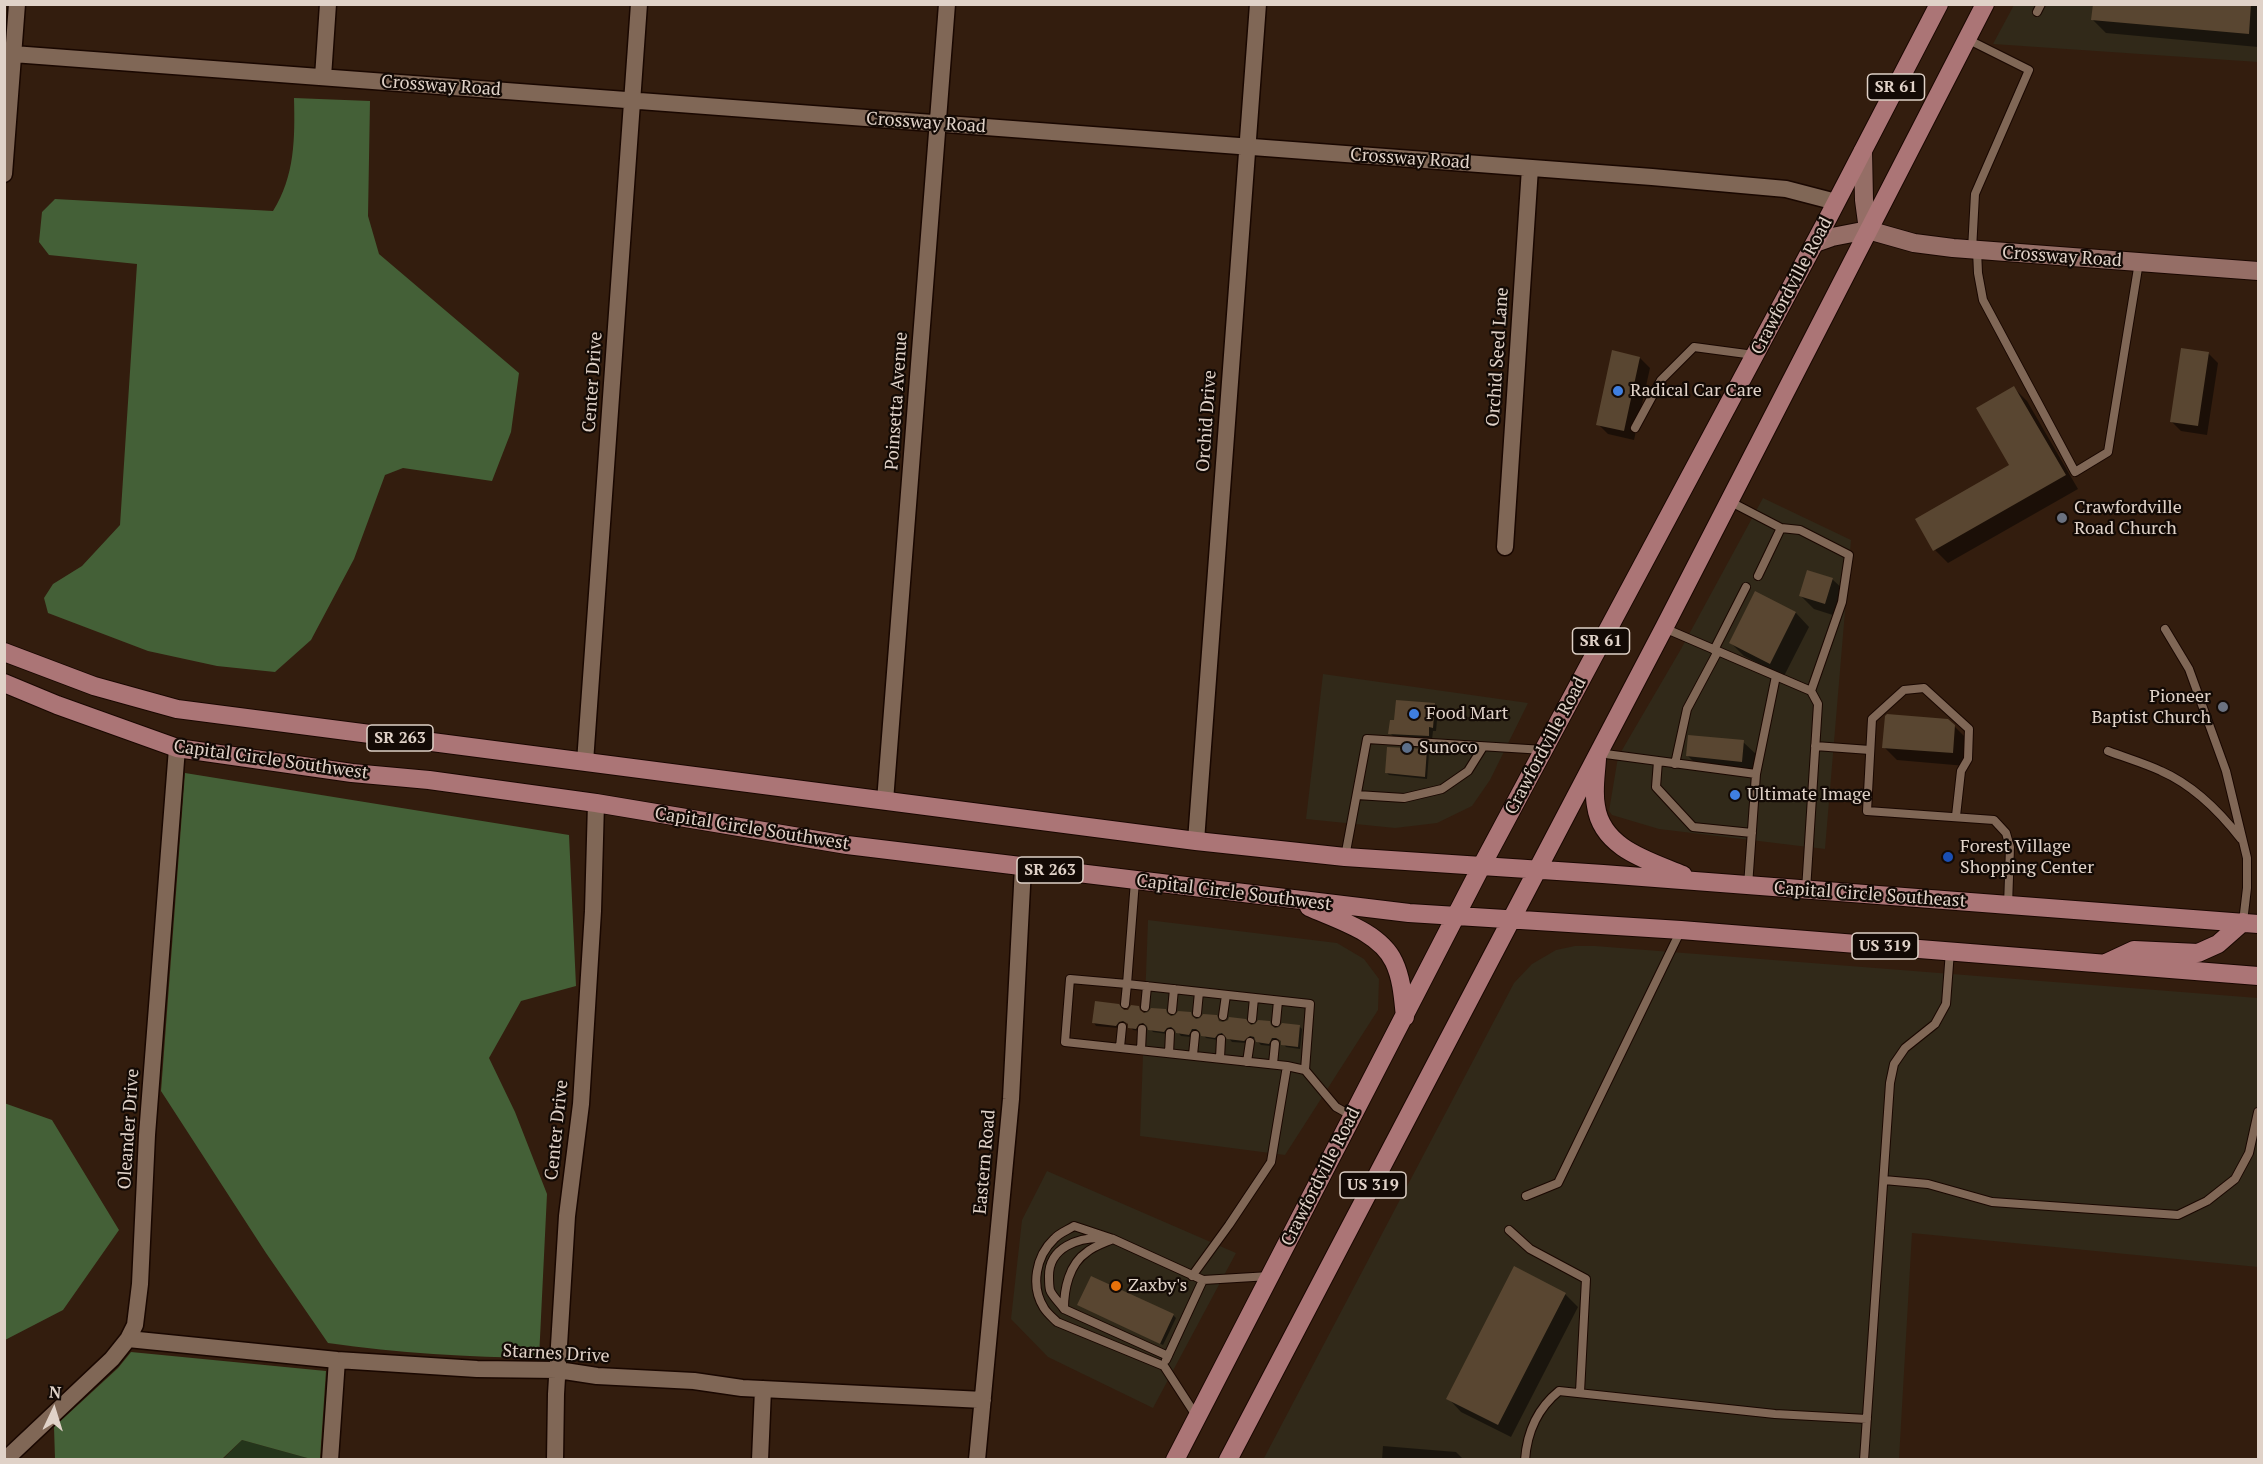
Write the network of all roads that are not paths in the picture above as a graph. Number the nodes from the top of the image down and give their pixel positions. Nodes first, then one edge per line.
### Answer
1 (17, 4) edge
2 (328, 4) edge
3 (639, 4) edge
4 (947, 4) edge
5 (1258, 4) edge
6 (1939, 4) edge
7 (1985, 4) edge
8 (1967, 39) junction
9 (13, 54) junction
10 (323, 77) junction
11 (632, 101) junction
12 (938, 124) junction
13 (1247, 147) junction
14 (1863, 151) junction
15 (1530, 168) junction
16 (4, 174) edge
17 (1836, 202) junction
18 (1868, 230) junction
19 (1815, 243) junction
20 (1975, 250) junction
21 (2139, 262) junction
22 (2259, 271) edge
23 (1755, 355) junction
24 (1635, 428) dead end
25 (1729, 501) junction
26 (1781, 528) junction
27 (1505, 547) dead end
28 (1758, 576) dead end
29 (1746, 587) dead end
30 (1664, 628) junction
31 (2165, 629) dead end
32 (1716, 650) junction
33 (4, 652) edge
34 (1776, 676) junction
35 (4, 684) edge
36 (1811, 691) junction
37 (1815, 746) junction
38 (1483, 747) junction
39 (177, 748) junction
40 (1544, 750) junction
41 (1870, 750) junction
42 (2109, 752) dead end
43 (1598, 753) junction
44 (585, 762) junction
45 (1658, 762) junction
46 (1675, 764) junction
47 (1756, 774) junction
48 (1357, 795) junction
49 (885, 801) junction
50 (596, 803) junction
51 (1956, 816) junction
52 (1752, 833) junction
53 (1196, 841) junction
54 (2243, 842) junction
55 (1345, 857) junction
56 (1023, 867) junction
57 (1481, 867) junction
58 (1536, 870) junction
59 (1135, 881) junction
60 (1699, 882) junction
61 (1748, 886) junction
62 (1806, 890) junction
63 (1294, 900) junction
64 (2008, 906) junction
65 (1456, 916) junction
66 (1512, 919) junction
67 (2251, 923) edge
68 (1682, 930) junction
69 (1950, 951) junction
70 (2104, 963) junction
71 (2259, 976) edge
72 (1127, 984) junction
73 (1147, 986) junction
74 (1174, 989) junction
75 (1199, 992) junction
76 (1226, 995) junction
77 (1254, 998) junction
78 (1278, 1001) junction
79 (1125, 1004) dead end
80 (1145, 1007) dead end
81 (1172, 1010) dead end
82 (1197, 1013) dead end
83 (1223, 1016) dead end
84 (1405, 1017) junction
85 (1252, 1019) dead end
86 (1276, 1022) dead end
87 (1122, 1027) dead end
88 (1142, 1029) dead end
89 (1170, 1033) dead end
90 (1195, 1035) dead end
91 (1221, 1039) dead end
92 (1250, 1042) dead end
93 (1275, 1044) dead end
94 (1120, 1047) junction
95 (1141, 1050) junction
96 (1169, 1053) junction
97 (1193, 1055) junction
98 (1220, 1058) junction
99 (1247, 1062) junction
100 (1273, 1064) junction
101 (1287, 1066) junction
102 (1305, 1070) junction
103 (2259, 1112) edge
104 (1352, 1116) junction
105 (1884, 1180) junction
106 (1526, 1196) dead end
107 (1509, 1230) dead end
108 (1113, 1239) junction
109 (1192, 1276) junction
110 (1270, 1276) junction
111 (1203, 1280) junction
112 (1064, 1309) junction
113 (128, 1339) junction
114 (1168, 1356) junction
115 (337, 1360) junction
116 (1164, 1366) junction
117 (558, 1371) junction
118 (763, 1389) junction
119 (1580, 1392) junction
120 (983, 1400) junction
121 (1197, 1417) junction
122 (1866, 1419) junction
123 (4, 1460) edge
124 (330, 1460) edge
125 (555, 1460) edge
126 (760, 1460) edge
127 (977, 1460) edge
128 (1175, 1460) edge
129 (1228, 1460) edge
130 (1525, 1460) edge
131 (1864, 1460) edge

1 - 9 street
2 - 10 street
3 - 11 street, Center Drive
4 - 12 street, Poinsetta Avenue
5 - 13 street, Orchid Drive
6 - 14 main road, Crawfordville Road / SR 61
7 - 8 main road, SR 61
8 - 18 main road, SR 61
8 - 20 lane
9 - 10 street, Crossway Road
9 - 16 street
10 - 11 street, Crossway Road
11 - 12 street, Crossway Road
11 - 44 street, Center Drive
12 - 13 street, Crossway Road
12 - 49 street, Poinsetta Avenue
13 - 15 street, Crossway Road
13 - 53 street, Orchid Drive
14 - 17 main road, Crawfordville Road / SR 61
14 - 18 street
15 - 17 street, Crossway Road
15 - 27 street, Orchid Seed Lane
17 - 19 main road, Crawfordville Road / SR 61
18 - 19 street
18 - 20 street, Crossway Road
18 - 25 main road, SR 61
19 - 23 main road, Crawfordville Road / SR 61
20 - 21 street, Crossway Road
20 - 21 lane
21 - 22 street, Crossway Road
23 - 24 lane
23 - 40 main road, Crawfordville Road / SR 61
25 - 26 lane
25 - 30 main road, SR 61
26 - 28 lane
26 - 36 lane
29 - 32 lane
30 - 32 lane
30 - 43 main road, SR 61
31 - 54 lane
32 - 34 lane
32 - 46 lane
33 - 44 main road, Capital Circle Southwest / SR 263
34 - 36 lane
34 - 47 lane
35 - 39 main road, Capital Circle Southwest / SR 263
36 - 37 lane
37 - 41 lane
37 - 62 lane
38 - 40 lane
38 - 48 lane
38 - 48 lane
39 - 50 main road, Capital Circle Southwest / SR 263
39 - 113 street, Oleander Drive
40 - 57 main road, Crawfordville Road / SR 61
41 - 51 lane
41 - 51 lane
42 - 54 lane
43 - 45 lane
43 - 58 main road, SR 61
43 - 60 main road
44 - 49 main road, Capital Circle Southwest / SR 263
45 - 46 lane
45 - 52 lane
46 - 47 lane
47 - 52 lane
48 - 55 lane
49 - 53 main road, Capital Circle Southwest / SR 263
50 - 56 main road, Capital Circle Southwest / SR 263
50 - 117 street, Center Drive
51 - 64 lane
52 - 61 lane
53 - 55 main road, Capital Circle Southwest / SR 263
54 - 67 lane
55 - 57 main road, Capital Circle Southwest / SR 263
56 - 59 main road, Capital Circle Southwest / SR 263
56 - 120 street, Eastern Road
57 - 58 main road, Capital Circle Southeast
57 - 65 main road, Crawfordville Road / US 319
58 - 60 main road, Capital Circle Southeast
58 - 66 main road, SR 61
59 - 63 main road, Capital Circle Southwest / SR 263
59 - 72 lane
60 - 61 main road, Capital Circle Southeast
61 - 62 main road, Capital Circle Southeast
62 - 64 main road, Capital Circle Southeast
63 - 65 main road, Capital Circle Southwest / SR 263
63 - 84 main road
64 - 67 main road, Capital Circle Southeast
65 - 66 main road, Capital Circle Southwest / SR 263
65 - 84 main road, Crawfordville Road / US 319
66 - 68 main road, US 319
66 - 129 main road, US 319
67 - 70 main road
68 - 69 main road, US 319
68 - 106 lane
69 - 70 main road, US 319
69 - 105 lane
70 - 71 main road, US 319
72 - 73 lane
72 - 79 lane
72 - 94 lane
73 - 74 lane
73 - 80 lane
74 - 75 lane
74 - 81 lane
75 - 76 lane
75 - 82 lane
76 - 77 lane
76 - 83 lane
77 - 78 lane
77 - 85 lane
78 - 86 lane
78 - 102 lane
84 - 104 main road, Crawfordville Road / US 319
87 - 94 lane
88 - 95 lane
89 - 96 lane
90 - 97 lane
91 - 98 lane
92 - 99 lane
93 - 100 lane
94 - 95 lane
95 - 96 lane
96 - 97 lane
97 - 98 lane
98 - 99 lane
99 - 100 lane
100 - 101 lane
101 - 102 lane
101 - 109 lane
102 - 104 lane
103 - 105 lane
104 - 110 main road, Crawfordville Road / US 319
105 - 122 lane
107 - 119 lane
108 - 109 lane
108 - 112 lane
108 - 112 lane
108 - 116 lane
109 - 111 lane
110 - 111 lane
110 - 121 main road, Crawfordville Road / US 319
111 - 114 lane
112 - 114 lane
113 - 115 street, Starnes Drive
113 - 123 street, Oleander Drive
114 - 116 lane
115 - 117 street, Starnes Drive
115 - 124 street
116 - 121 lane
117 - 118 street, Starnes Drive
117 - 125 street, Center Drive
118 - 120 street, Starnes Drive
118 - 126 street
119 - 122 lane
119 - 130 lane
120 - 127 street, Eastern Road
121 - 128 main road, Crawfordville Road / US 319
122 - 131 lane

